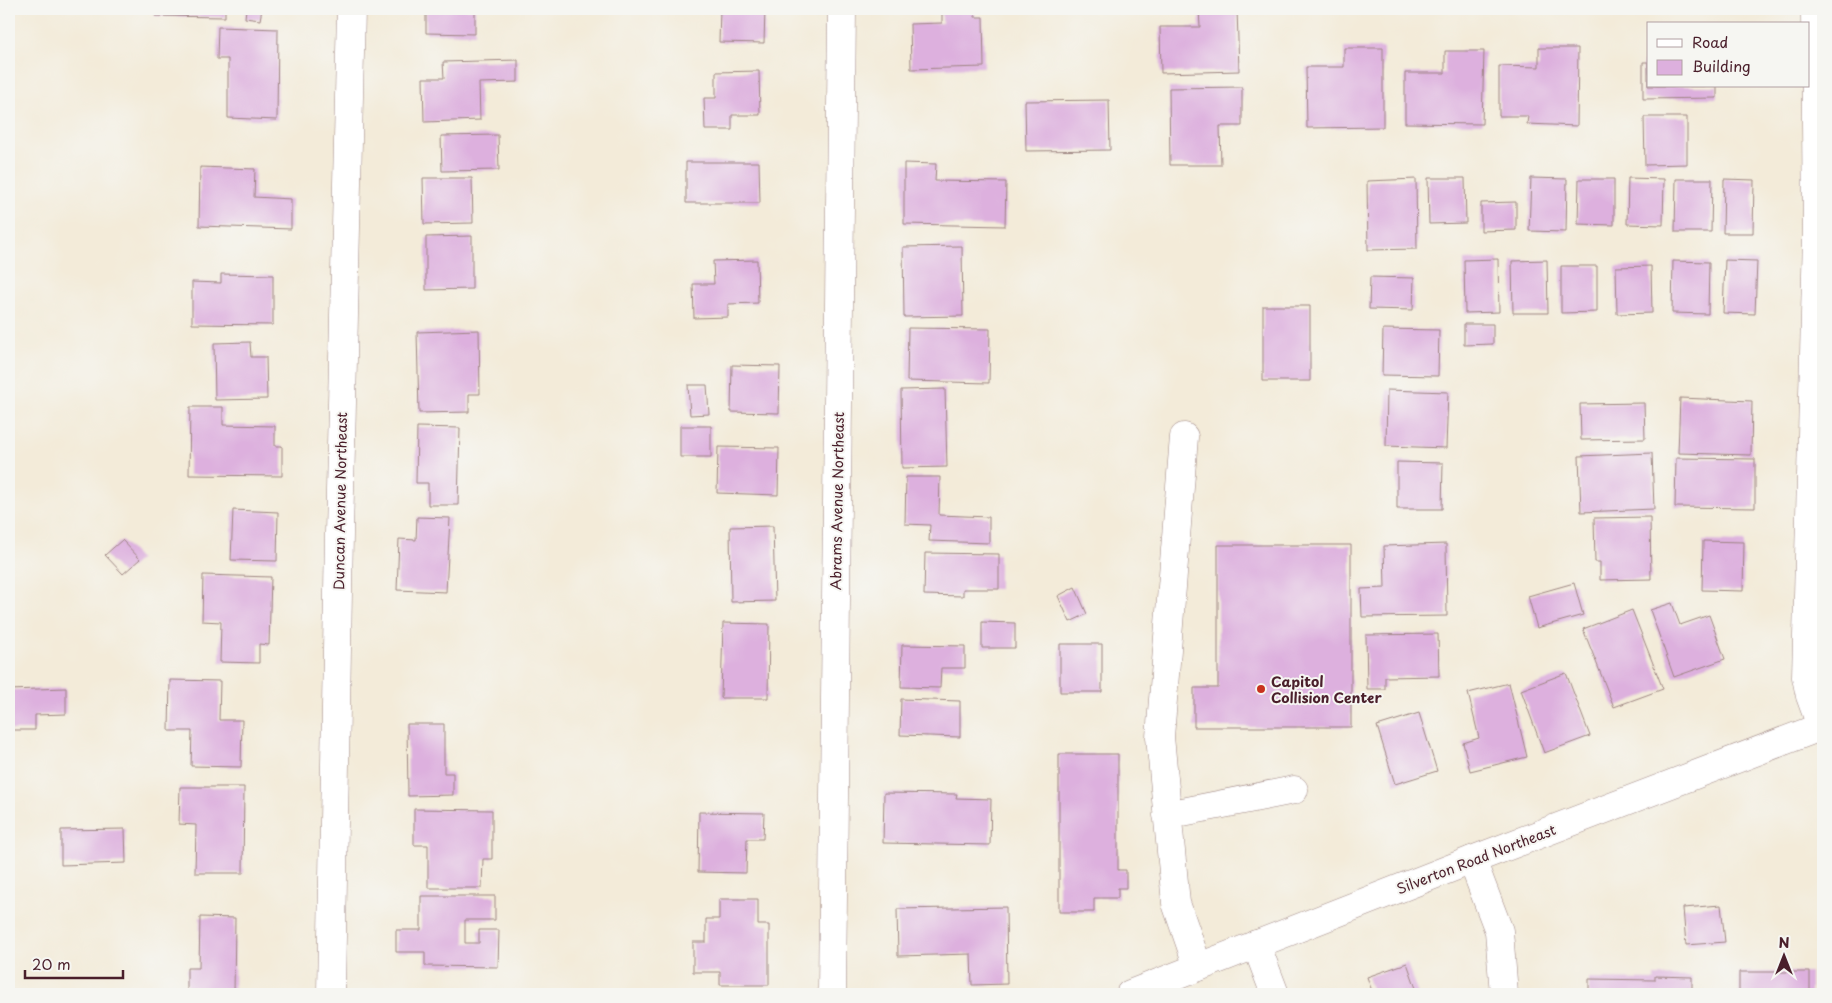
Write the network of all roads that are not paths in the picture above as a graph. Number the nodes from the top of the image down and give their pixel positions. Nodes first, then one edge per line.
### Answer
1 (351, 9) edge
2 (842, 9) edge
3 (1815, 9) edge
4 (1184, 437) dead end
5 (1822, 726) edge
6 (1294, 790) dead end
7 (1167, 815) junction
8 (1472, 860) junction
9 (1256, 944) junction
10 (1198, 967) junction
11 (331, 994) edge
12 (832, 994) edge
13 (1130, 994) edge
14 (1275, 994) edge
15 (1504, 994) edge

1 - 11 street, Duncan Avenue Northeast
2 - 12 street, Abrams Avenue Northeast
3 - 5 street
4 - 7 street
5 - 8 street, Silverton Road Northeast
6 - 7 street
7 - 10 street
8 - 9 street, Silverton Road Northeast
8 - 15 street
9 - 10 street, Silverton Road Northeast
9 - 14 street
10 - 13 street, Silverton Road Northeast

